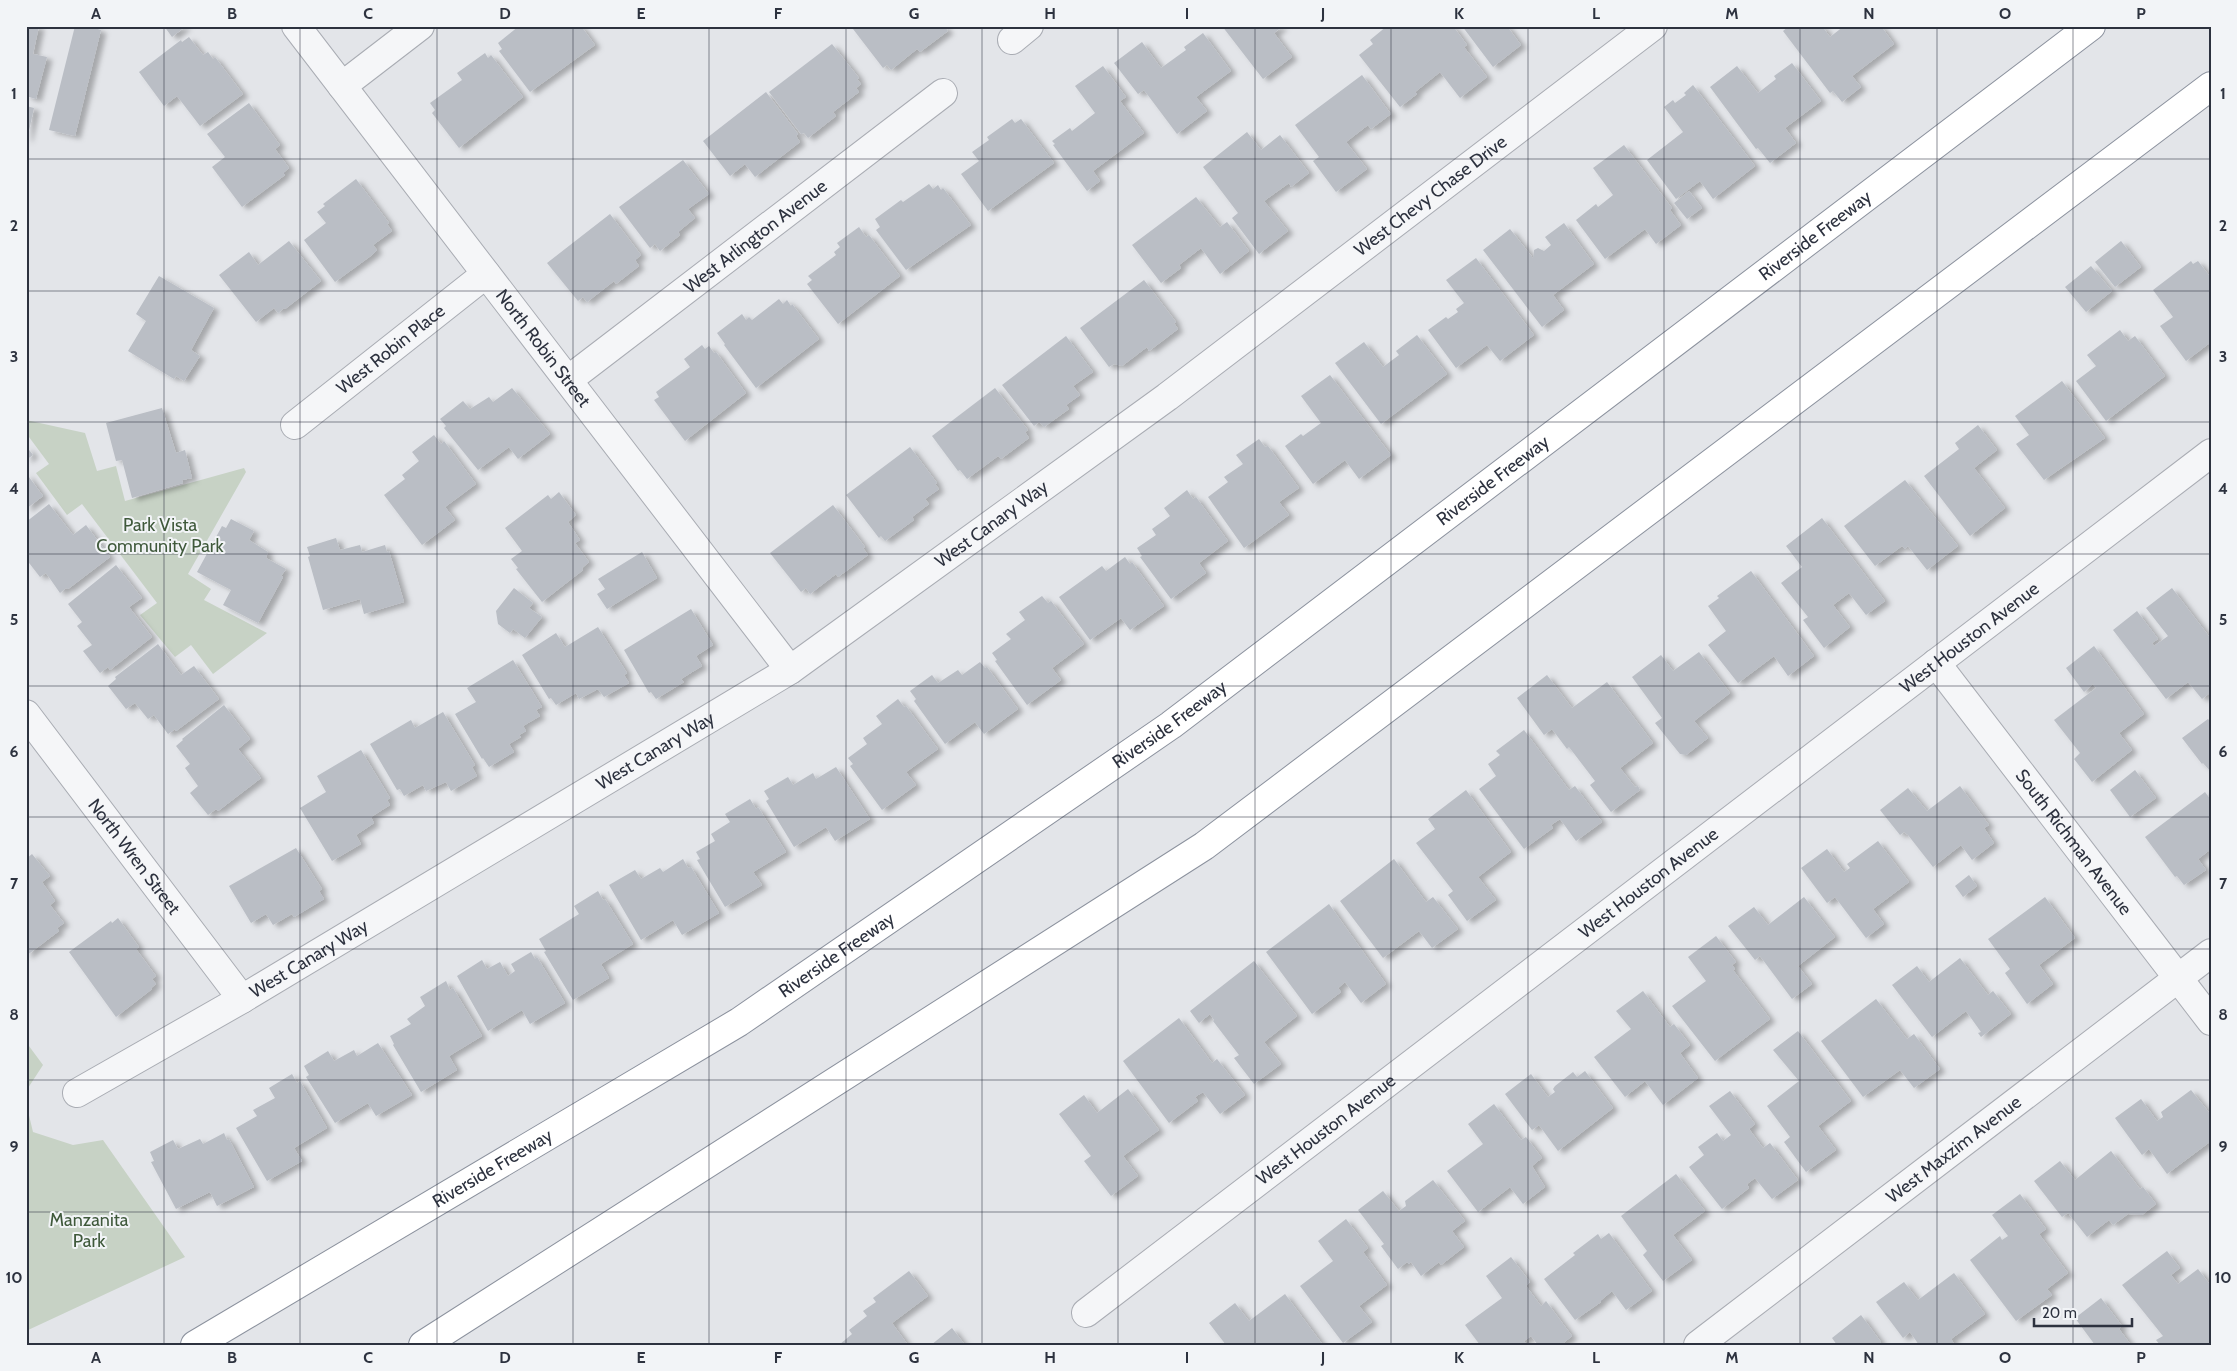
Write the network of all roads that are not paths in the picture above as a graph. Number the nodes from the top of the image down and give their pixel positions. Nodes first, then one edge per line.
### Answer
1 (296, 26) edge
2 (420, 26) edge
3 (2091, 26) edge
4 (1642, 29) edge
5 (342, 86) junction
6 (2211, 86) edge
7 (943, 93) dead end
8 (486, 274) junction
9 (1208, 366) joint
10 (568, 380) junction
11 (295, 424) dead end
12 (2211, 453) edge
13 (1936, 663) junction
14 (790, 670) junction
15 (26, 714) edge
16 (2211, 953) edge
17 (2178, 978) junction
18 (242, 998) junction
19 (2211, 1021) edge
20 (77, 1094) dead end
21 (1086, 1313) dead end
22 (195, 1345) edge
23 (423, 1345) edge
24 (1698, 1345) edge

1 - 5 street, North Robin Street
2 - 5 street
3 - 22 highway, Riverside Freeway
4 - 9 street, West Chevy Chase Drive
5 - 8 street, North Robin Street
6 - 23 highway
7 - 10 street, West Arlington Avenue
8 - 10 street, North Robin Street
8 - 11 street, West Robin Place
9 - 14 street, West Canary Way
10 - 14 street, North Robin Street
12 - 13 street, West Houston Avenue
13 - 17 street, South Richman Avenue
13 - 21 street, West Houston Avenue
14 - 18 street, West Canary Way
15 - 18 street, North Wren Street
16 - 17 street, West Maxzim Avenue
17 - 19 street, South Richman Avenue
17 - 24 street, West Maxzim Avenue
18 - 20 street, West Canary Way

